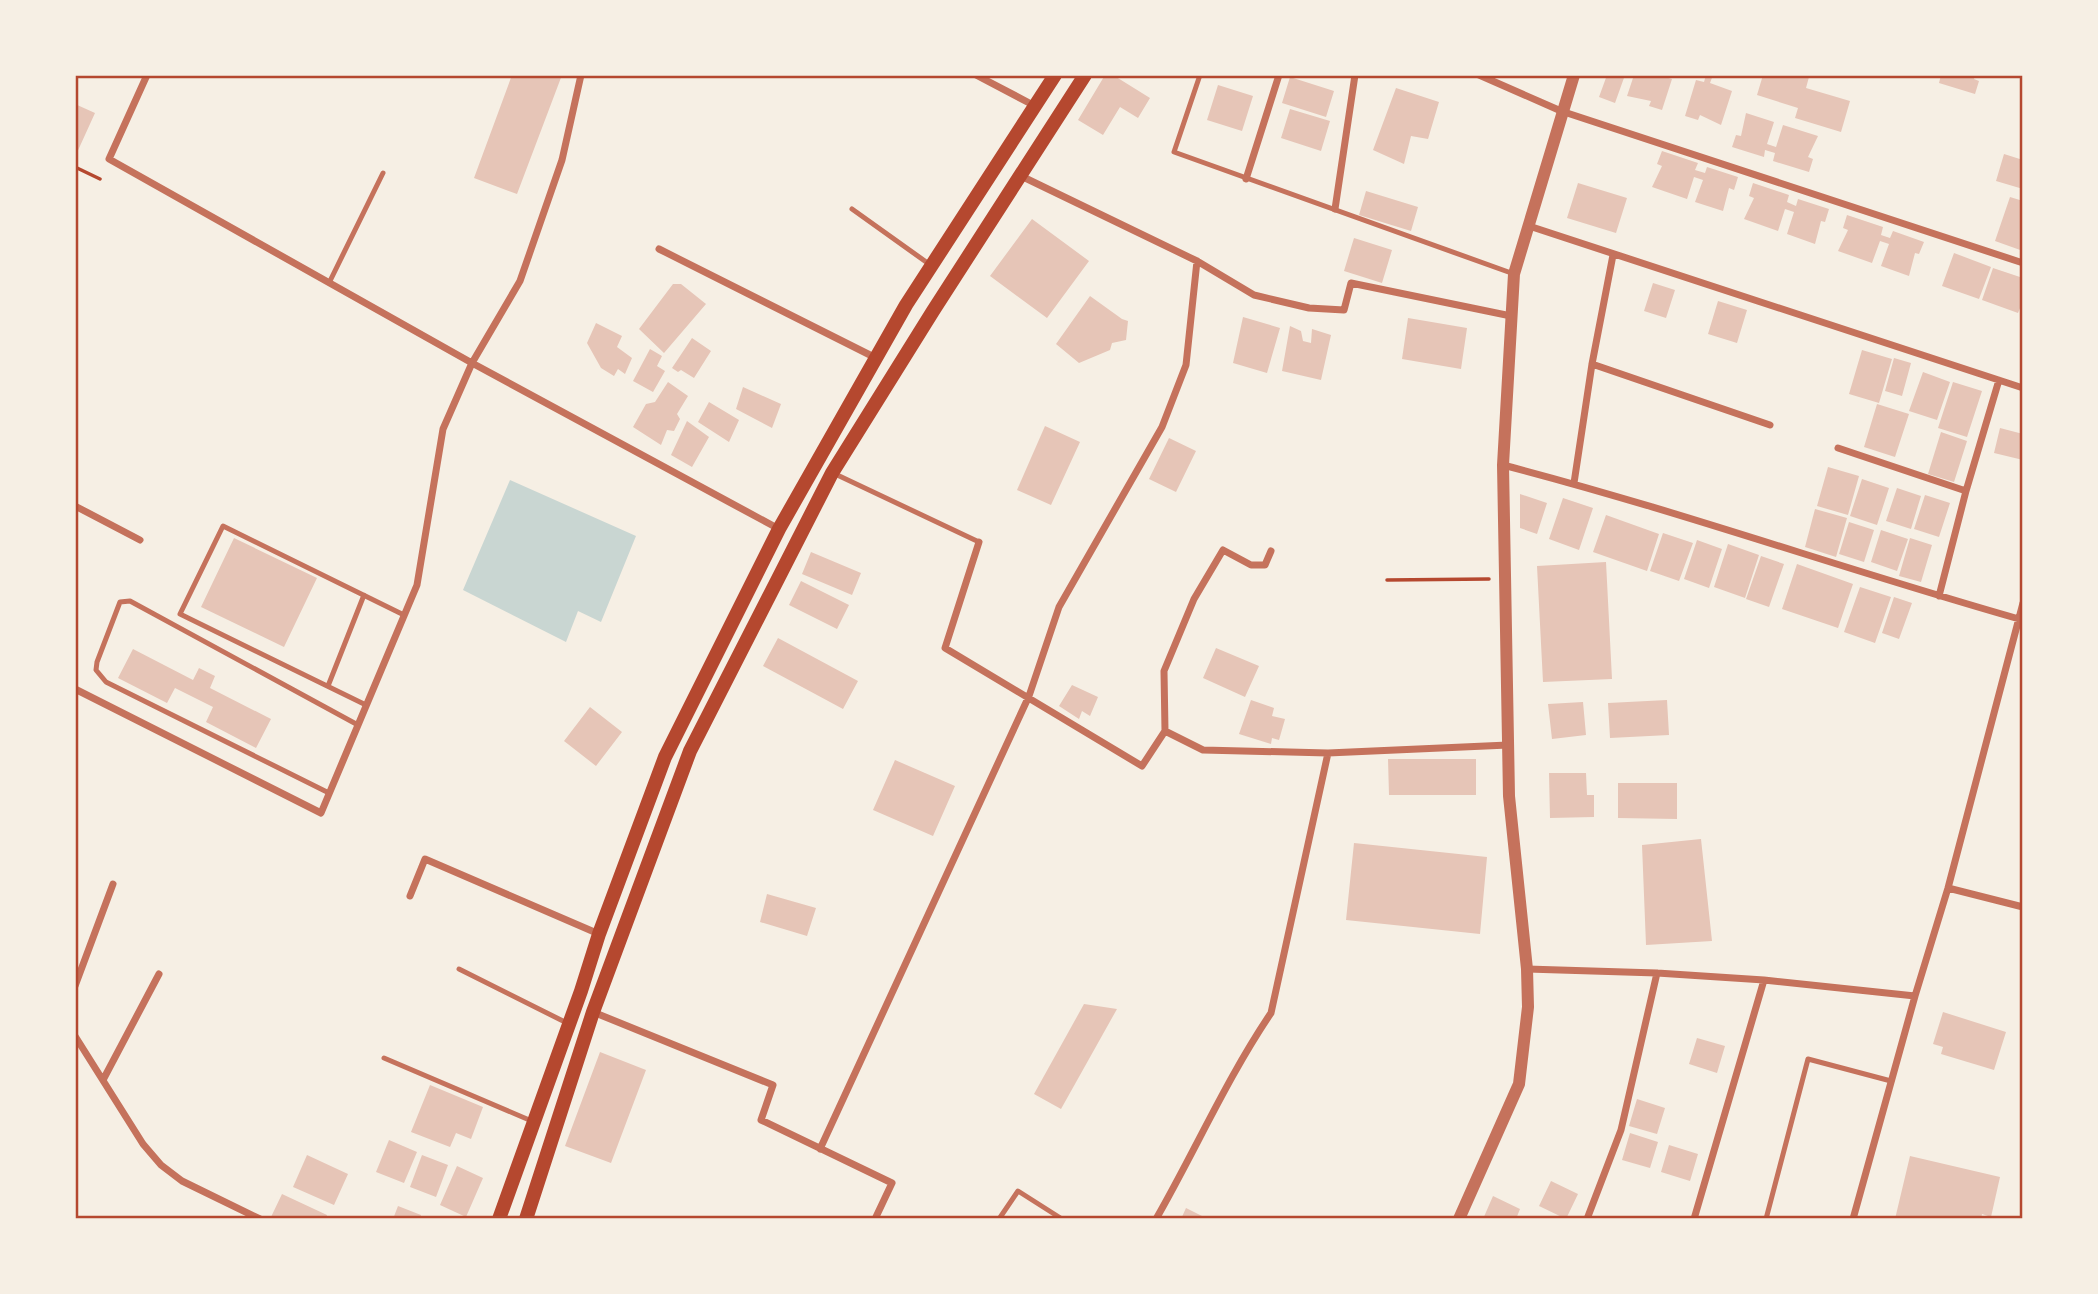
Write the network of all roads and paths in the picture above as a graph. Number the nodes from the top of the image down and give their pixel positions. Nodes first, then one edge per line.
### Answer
1 (147, 75) edge
2 (581, 75) edge
3 (976, 75) edge
4 (1055, 75) edge
5 (1085, 75) edge
6 (1200, 75) edge
7 (1279, 75) edge
8 (1355, 75) edge
9 (1479, 75) edge
10 (1574, 75) edge
11 (1035, 107) junction
12 (1561, 111) junction
13 (999, 162) junction
14 (75, 167) edge
15 (383, 173) dead end
16 (1020, 176) junction
17 (1246, 178) junction
18 (100, 179) dead end
19 (852, 209) dead end
20 (1335, 209) junction
21 (1529, 226) junction
22 (659, 248) dead end
23 (1613, 254) junction
24 (1197, 261) junction
25 (2023, 263) edge
26 (931, 266) junction
27 (1514, 274) junction
28 (330, 281) junction
29 (1511, 316) junction
30 (876, 358) junction
31 (472, 363) junction
32 (1592, 364) junction
33 (1999, 380) junction
34 (2023, 388) edge
35 (1770, 425) dead end
36 (1838, 448) dead end
37 (1503, 465) junction
38 (832, 472) junction
39 (1574, 483) junction
40 (1966, 491) junction
41 (75, 506) edge
42 (779, 528) junction
43 (140, 540) dead end
44 (979, 542) joint
45 (1271, 551) dead end
46 (1505, 579) junction
47 (1387, 580) dead end
48 (364, 595) junction
49 (1939, 596) junction
50 (2023, 603) edge
51 (404, 615) junction
52 (2020, 618) junction
53 (328, 686) junction
54 (75, 689) edge
55 (1029, 696) junction
56 (366, 705) junction
57 (358, 725) junction
58 (1165, 731) junction
59 (1509, 745) junction
60 (1328, 753) junction
61 (329, 793) junction
62 (650, 801) junction
63 (668, 809) junction
64 (113, 884) dead end
65 (1948, 888) junction
66 (410, 896) dead end
67 (2023, 907) edge
68 (599, 934) junction
69 (460, 969) dead end
70 (1527, 969) junction
71 (1657, 973) junction
72 (159, 974) dead end
73 (1764, 979) junction
74 (75, 986) edge
75 (1915, 996) junction
76 (593, 1012) junction
77 (569, 1024) junction
78 (75, 1036) edge
79 (383, 1058) dead end
80 (103, 1080) junction
81 (1891, 1081) junction
82 (534, 1122) junction
83 (820, 1149) junction
84 (260, 1219) edge
85 (499, 1219) edge
86 (526, 1219) edge
87 (875, 1219) edge
88 (999, 1219) edge
89 (1062, 1219) edge
90 (1156, 1219) edge
91 (1459, 1219) edge
92 (1587, 1219) edge
93 (1694, 1219) edge
94 (1766, 1219) edge
95 (1853, 1219) edge

1 - 28 street
2 - 31 street
3 - 11 street
4 - 11 main road
5 - 16 main road
6 - 17 lane
7 - 17 street
8 - 20 street
9 - 12 street
10 - 12 street
11 - 13 main road
12 - 21 street
12 - 25 street
13 - 16 main road
13 - 26 main road
14 - 18 path
15 - 28 lane
16 - 24 street
16 - 38 main road
17 - 20 lane
19 - 26 lane
20 - 27 lane
21 - 23 street
21 - 27 street
22 - 30 street
23 - 32 street
23 - 33 street
24 - 29 street
24 - 55 street
26 - 30 main road
27 - 29 street
28 - 31 street
29 - 37 street
30 - 42 main road
31 - 42 street
31 - 51 street
32 - 35 street
32 - 39 street
33 - 34 street
33 - 40 street
36 - 40 street
37 - 39 street
37 - 46 street
38 - 44 lane
38 - 63 main road
39 - 49 street
40 - 49 street
41 - 43 street
42 - 62 main road
44 - 55 street
45 - 58 street
46 - 47 path
46 - 59 street
48 - 51 lane
48 - 53 lane
48 - 53 lane
49 - 52 street
50 - 52 street
51 - 56 street
52 - 65 street
53 - 56 lane
54 - 61 street
55 - 58 street
55 - 83 street
56 - 57 street
57 - 61 street
57 - 61 lane
58 - 60 street
59 - 60 street
59 - 70 street
60 - 90 street
62 - 63 main road
62 - 68 main road
63 - 76 main road
64 - 74 street
65 - 67 street
65 - 75 street
66 - 68 street
68 - 77 main road
69 - 77 lane
70 - 71 street
70 - 91 street
71 - 73 street
71 - 92 street
72 - 80 street
73 - 75 street
73 - 93 street
75 - 81 street
76 - 83 street
76 - 86 main road
77 - 82 main road
78 - 80 street
79 - 82 lane
80 - 84 street
81 - 94 lane
81 - 95 street
82 - 85 main road
83 - 87 street
88 - 89 lane

